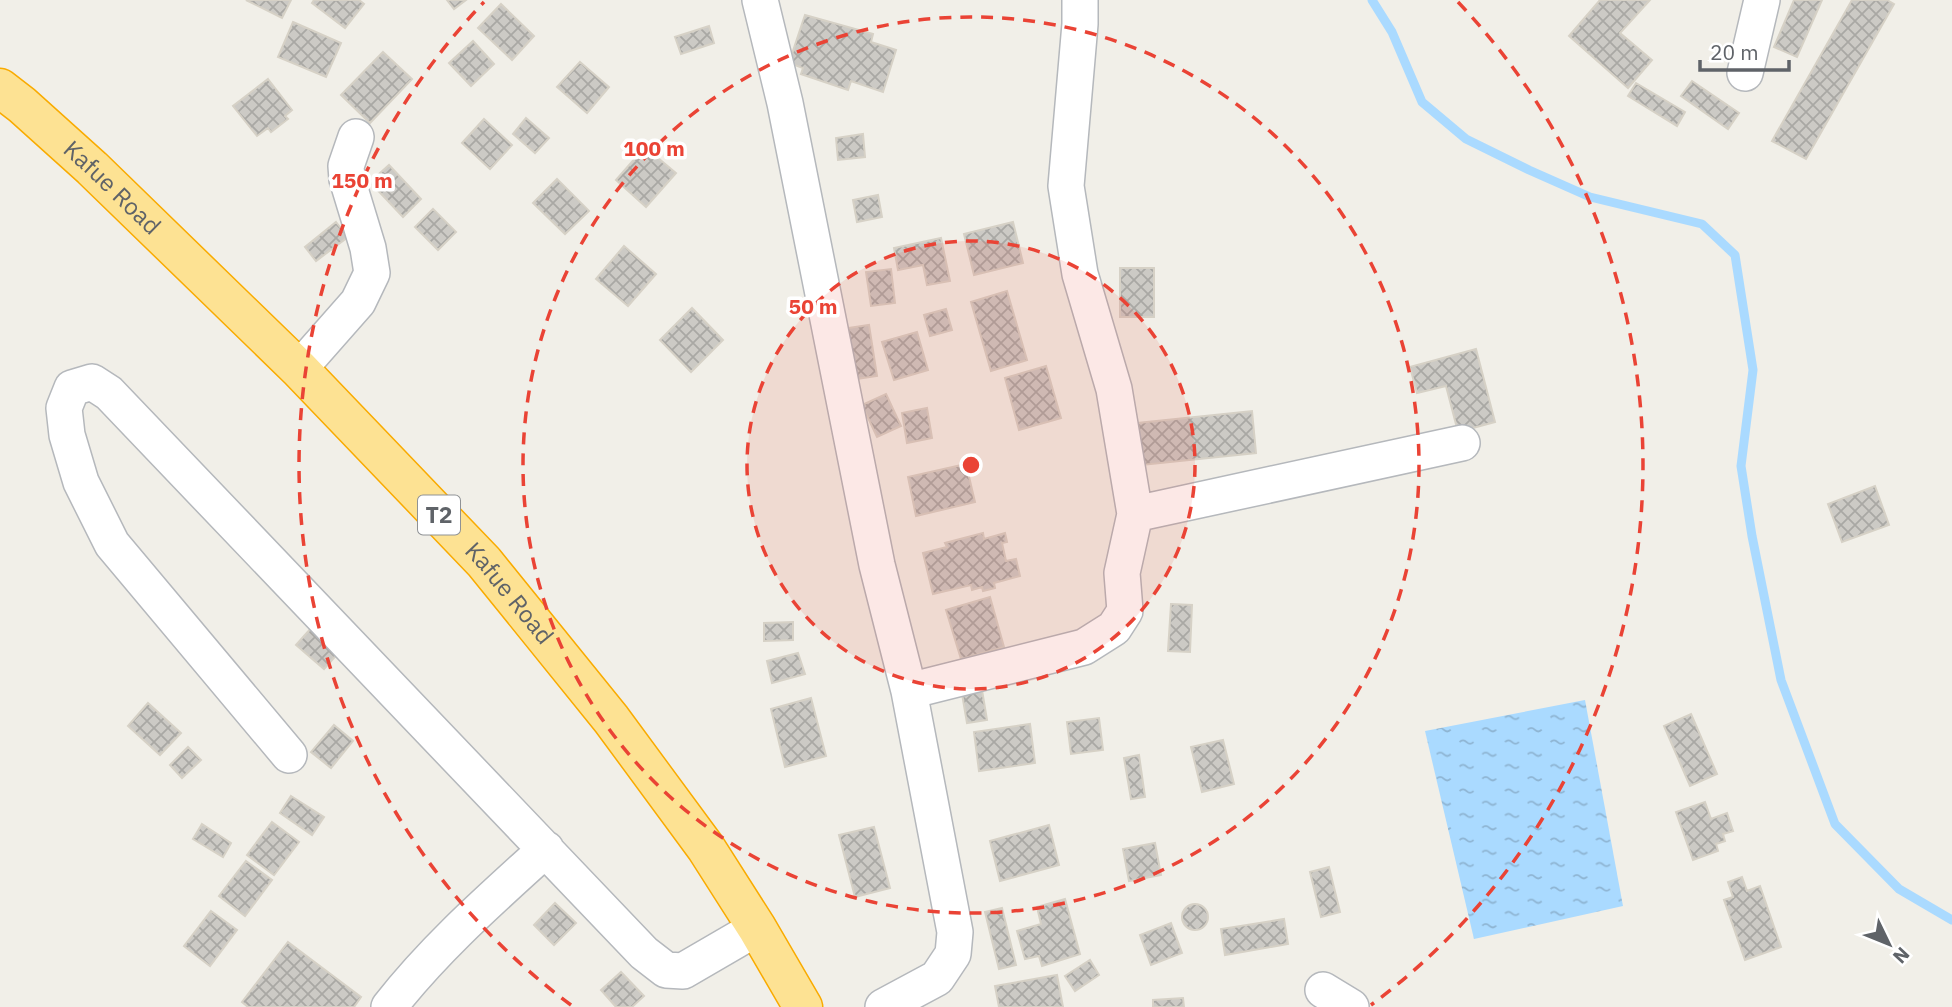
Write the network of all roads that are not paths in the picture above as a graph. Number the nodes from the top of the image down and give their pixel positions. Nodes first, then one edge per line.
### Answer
1 (760, 0) edge
2 (1080, 0) edge
3 (1762, 0) edge
4 (1745, 73) dead end
5 (0, 88) edge
6 (356, 137) dead end
7 (299, 369) junction
8 (1462, 443) dead end
9 (1135, 514) junction
10 (909, 691) junction
11 (289, 755) dead end
12 (546, 849) junction
13 (757, 928) junction
14 (929, 996) edge
15 (389, 1007) edge
16 (803, 1007) edge
17 (883, 1007) edge

1 - 10 street
2 - 9 street
3 - 4 street
5 - 7 highway, Kafue Road / T2
6 - 7 street
7 - 13 highway, Kafue Road / T2
8 - 9 street
9 - 10 street
10 - 14 street
11 - 12 street
12 - 13 street
12 - 15 street
13 - 16 highway, Kafue Road / T2
14 - 17 street

